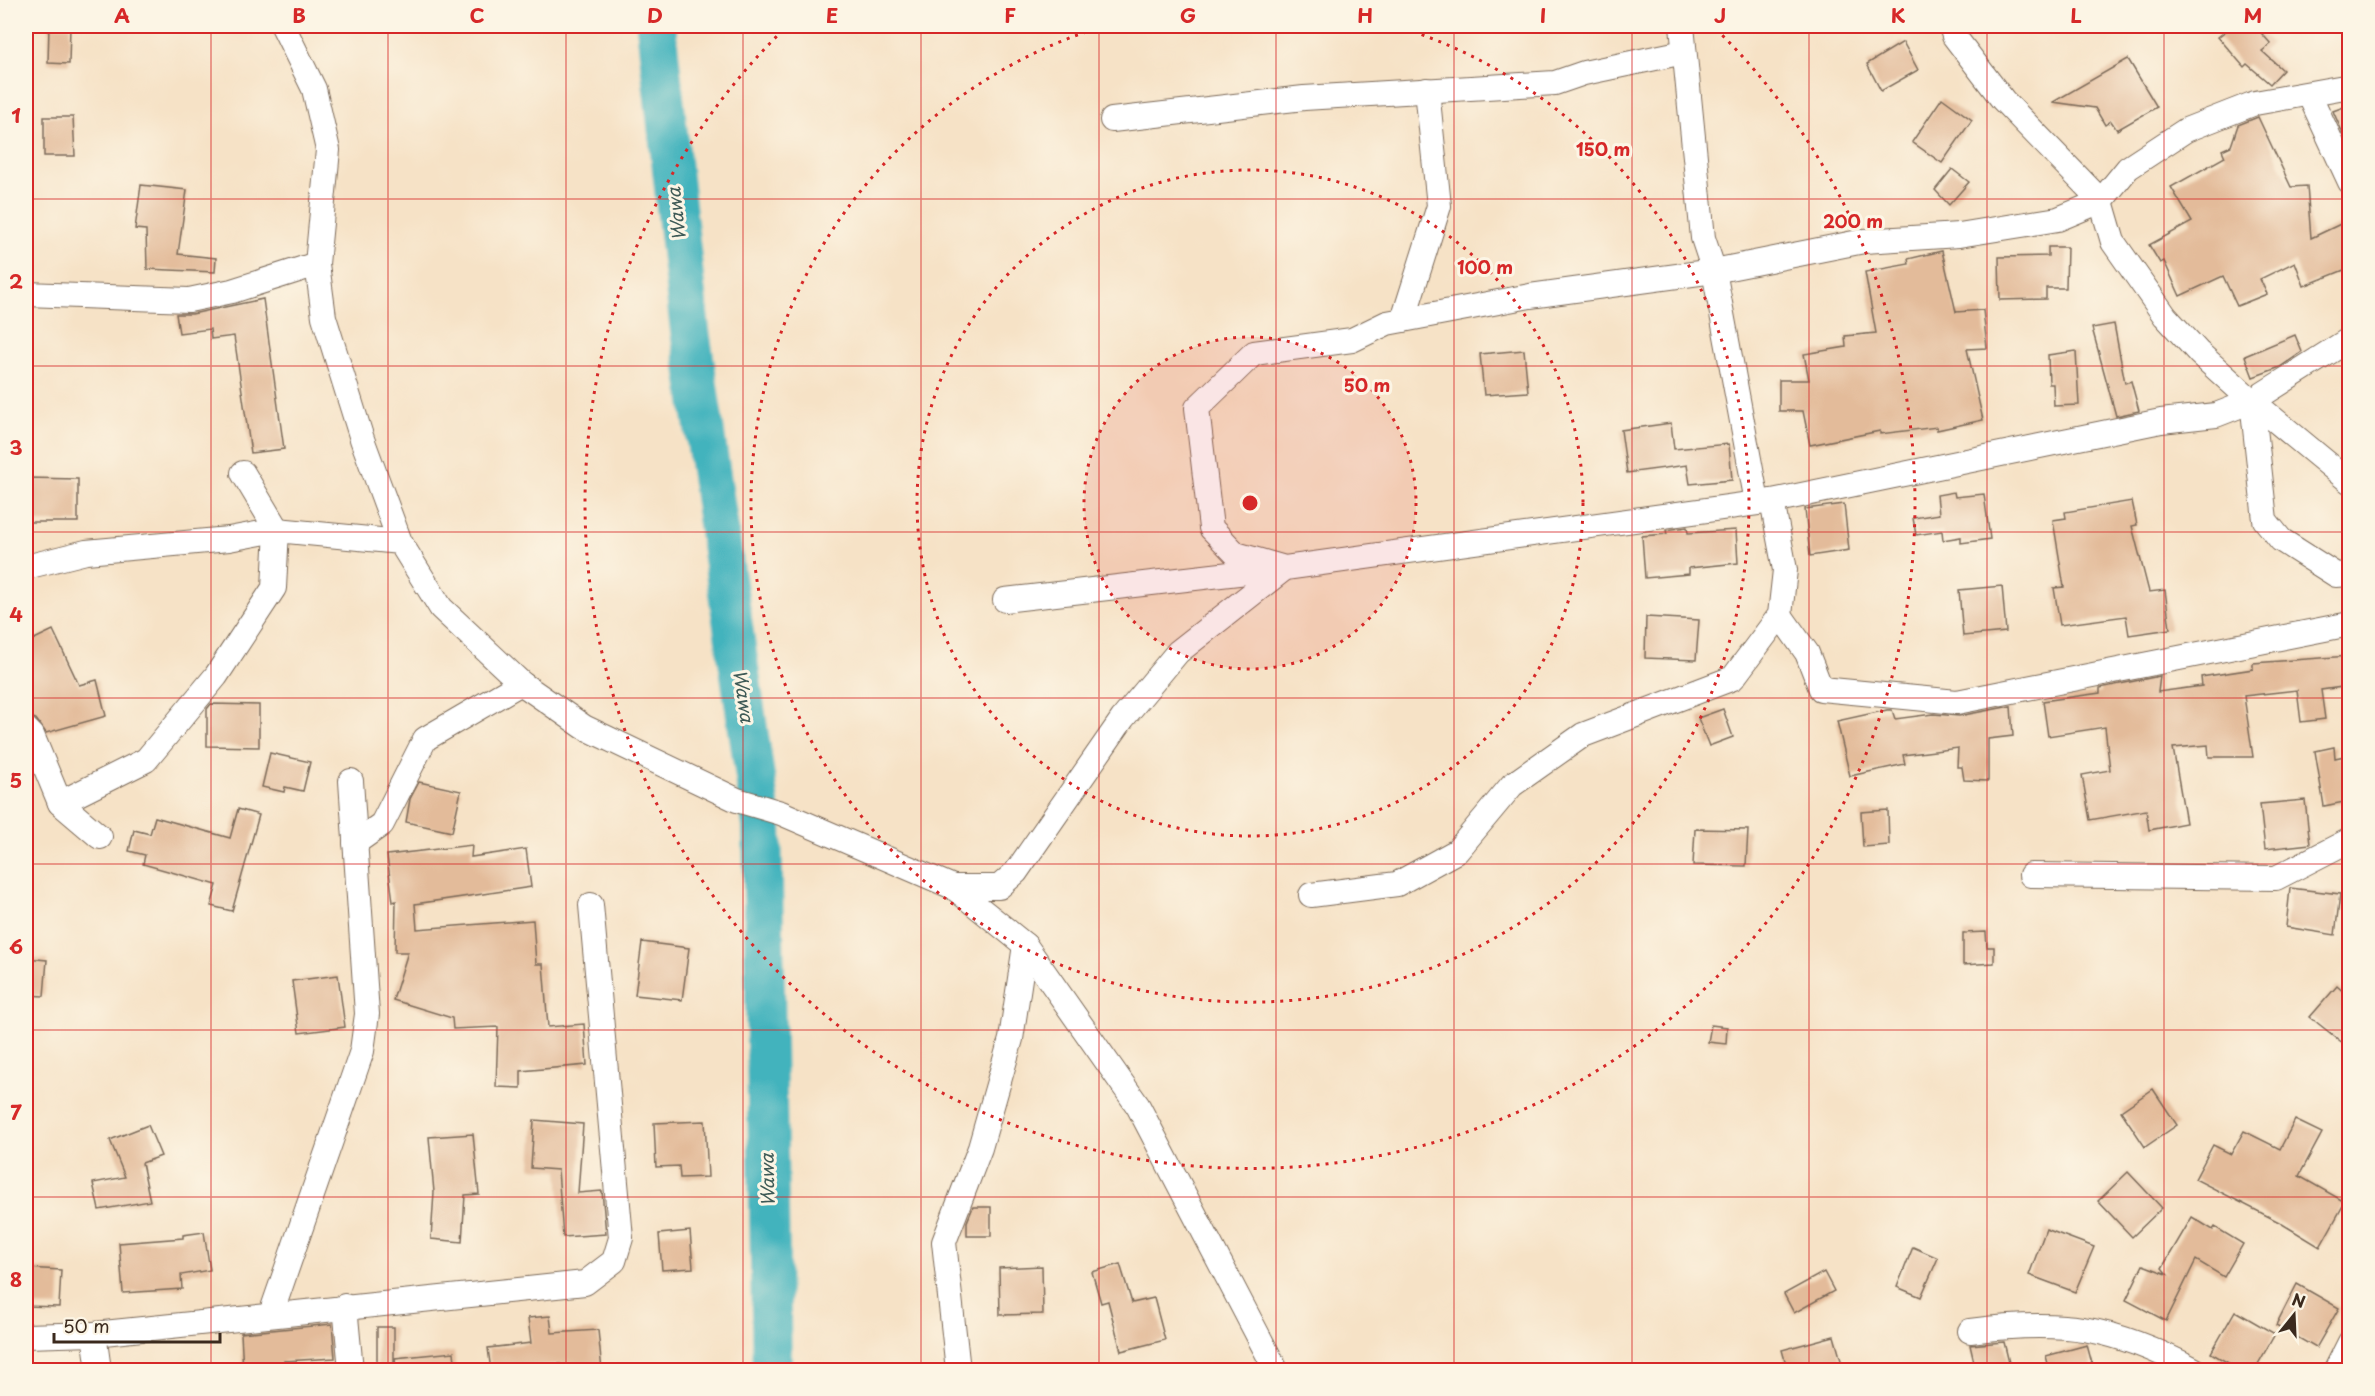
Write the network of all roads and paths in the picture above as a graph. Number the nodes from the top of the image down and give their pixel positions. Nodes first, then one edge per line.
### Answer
1 (283, 26) edge
2 (1682, 26) edge
3 (1951, 26) edge
4 (1684, 52) junction
5 (2349, 86) edge
6 (1427, 90) junction
7 (2309, 94) junction
8 (1112, 120) dead end
9 (2349, 182) edge
10 (2101, 201) junction
11 (317, 264) junction
12 (1714, 271) junction
13 (26, 294) edge
14 (1403, 320) junction
15 (2349, 339) edge
16 (2252, 401) junction
17 (243, 473) dead end
18 (2349, 482) edge
19 (1765, 502) junction
20 (278, 530) junction
21 (400, 542) junction
22 (26, 567) edge
23 (1285, 568) junction
24 (2349, 574) edge
25 (1005, 600) dead end
26 (1780, 615) junction
27 (2349, 624) edge
28 (521, 683) junction
29 (26, 729) edge
30 (351, 781) dead end
31 (60, 802) junction
32 (100, 837) dead end
33 (2349, 840) edge
34 (355, 843) junction
35 (2031, 876) dead end
36 (953, 888) junction
37 (1311, 895) dead end
38 (591, 905) dead end
39 (1025, 945) junction
40 (345, 1306) junction
41 (271, 1314) junction
42 (1970, 1331) dead end
43 (94, 1334) junction
44 (26, 1336) edge
45 (2349, 1342) edge
46 (99, 1371) edge
47 (351, 1371) edge
48 (958, 1371) edge
49 (1276, 1371) edge
50 (2195, 1371) edge
51 (2336, 1371) edge

1 - 11 street
2 - 4 street
3 - 10 street
4 - 6 street
4 - 12 street
5 - 7 street
6 - 8 street
6 - 14 street
7 - 9 street
7 - 10 street
10 - 12 street
10 - 16 street
11 - 13 street
11 - 21 street
12 - 14 street
12 - 19 street
14 - 23 street
15 - 16 street
16 - 18 street
16 - 19 street
16 - 24 street
17 - 20 street
19 - 23 street
19 - 26 street
20 - 21 street
20 - 22 street
20 - 31 street
21 - 28 street
23 - 25 street
23 - 36 street
26 - 27 street
26 - 37 street
28 - 34 street
28 - 36 street
29 - 31 street
30 - 34 street
31 - 32 street
33 - 35 street
34 - 41 street
36 - 39 street
38 - 40 street
39 - 48 street
39 - 49 street
40 - 41 street
40 - 47 street
41 - 43 street
42 - 50 street
43 - 44 street
43 - 46 street
45 - 51 street

